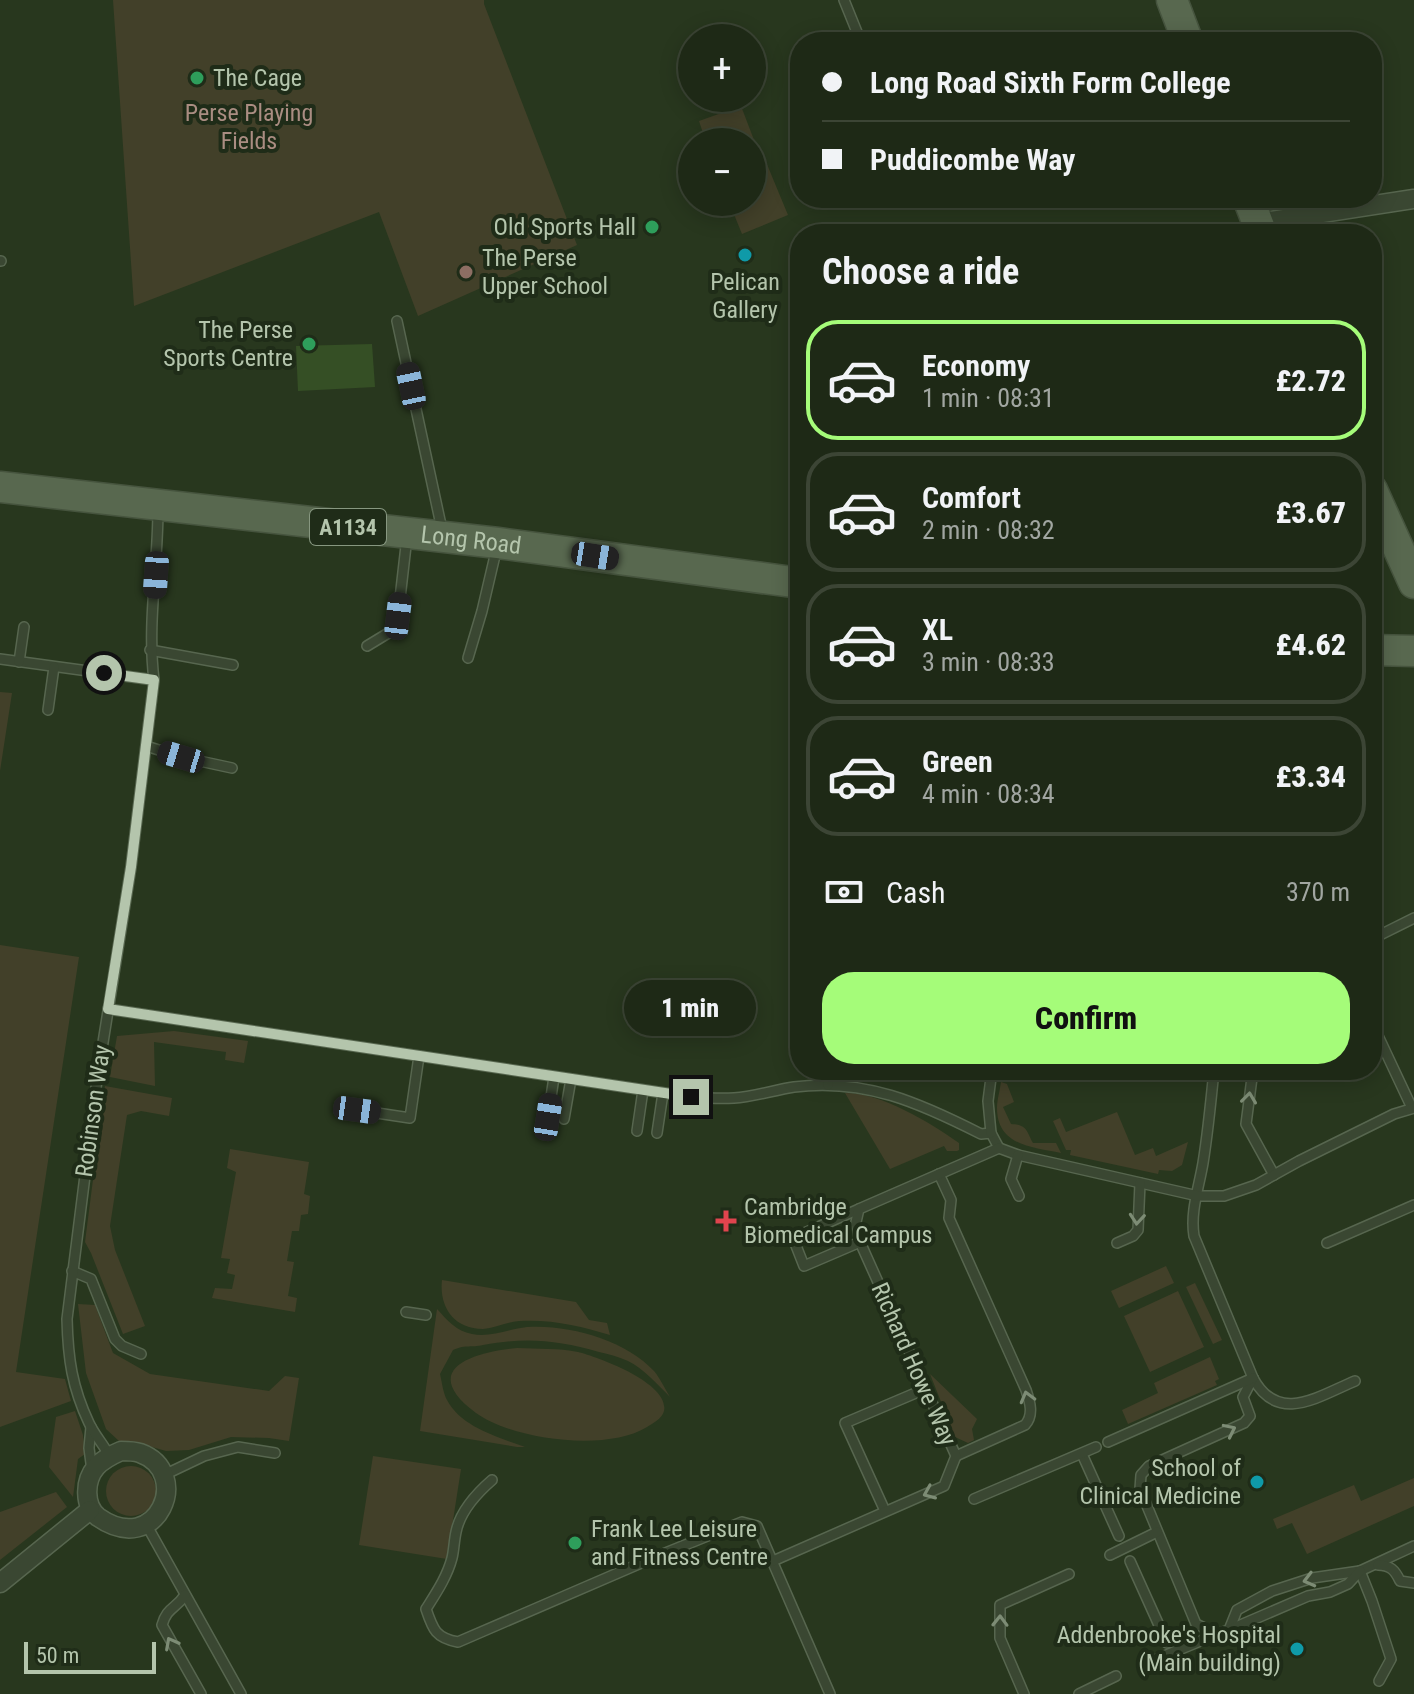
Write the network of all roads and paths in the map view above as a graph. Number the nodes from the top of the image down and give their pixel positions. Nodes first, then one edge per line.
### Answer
1 (844, 0) edge
2 (1172, 0) edge
3 (857, 32) edge
4 (1184, 32) edge
5 (1414, 199) edge
6 (1382, 203) edge
7 (1339, 208) edge
8 (1256, 218) edge
9 (397, 321) dead end
10 (0, 487) edge
11 (158, 506) junction
12 (1382, 512) edge
13 (408, 533) junction
14 (440, 537) junction
15 (498, 543) junction
16 (790, 582) edge
17 (1414, 583) edge
18 (24, 627) dead end
19 (367, 646) dead end
20 (150, 650) junction
21 (1382, 650) edge
22 (1414, 651) edge
23 (468, 658) dead end
24 (0, 659) edge
25 (19, 662) junction
26 (233, 665) dead end
27 (54, 667) junction
28 (154, 680) junction
29 (48, 710) dead end
30 (146, 746) junction
31 (232, 768) dead end
32 (1414, 918) edge
33 (1382, 934) edge
34 (108, 1009) junction
35 (1382, 1044) edge
36 (419, 1056) junction
37 (554, 1077) junction
38 (571, 1079) junction
39 (829, 1080) edge
40 (991, 1080) edge
41 (1213, 1080) edge
42 (1252, 1080) edge
43 (828, 1085) junction
44 (643, 1090) junction
45 (663, 1093) junction
46 (1413, 1108) edge
47 (357, 1110) dead end
48 (548, 1117) dead end
49 (564, 1119) dead end
50 (637, 1131) dead end
51 (657, 1133) dead end
52 (991, 1133) junction
53 (999, 1148) junction
54 (1018, 1155) junction
55 (939, 1174) junction
56 (1274, 1175) junction
57 (1140, 1183) junction
58 (1019, 1196) dead end
59 (1198, 1196) junction
60 (1414, 1205) edge
61 (859, 1209) junction
62 (860, 1242) junction
63 (1117, 1243) dead end
64 (1327, 1243) dead end
65 (72, 1271) junction
66 (406, 1312) dead end
67 (426, 1315) dead end
68 (141, 1354) dead end
69 (1253, 1378) junction
70 (1355, 1381) dead end
71 (925, 1389) junction
72 (91, 1427) junction
73 (1108, 1442) dead end
74 (1096, 1447) dead end
75 (275, 1453) dead end
76 (1082, 1454) junction
77 (109, 1455) junction
78 (956, 1456) junction
79 (92, 1474) junction
80 (164, 1475) junction
81 (492, 1480) dead end
82 (974, 1499) dead end
83 (90, 1510) junction
84 (885, 1511) junction
85 (146, 1524) junction
86 (1157, 1532) junction
87 (1119, 1536) dead end
88 (1414, 1546) edge
89 (1110, 1555) dead end
90 (773, 1561) junction
91 (1130, 1561) dead end
92 (1371, 1565) junction
93 (1360, 1571) junction
94 (1069, 1574) dead end
95 (0, 1583) edge
96 (1414, 1583) edge
97 (185, 1595) junction
98 (1229, 1630) junction
99 (1217, 1634) junction
100 (1167, 1643) dead end
101 (1157, 1659) dead end
102 (1116, 1676) dead end
103 (1379, 1681) dead end
104 (201, 1694) edge
105 (241, 1694) edge
106 (830, 1694) edge
107 (1024, 1694) edge
108 (1079, 1694) edge

1 - 3 lane
2 - 4 main road
5 - 6 street
7 - 8 street
9 - 14 lane
10 - 11 main road, Long Road / A1134
11 - 13 main road, Long Road / A1134
11 - 20 lane, Robinson Way
12 - 17 main road
13 - 14 main road, Long Road / A1134
13 - 19 lane
14 - 15 main road, Long Road / A1134
15 - 16 main road, Long Road / A1134
15 - 23 lane
18 - 25 lane
20 - 26 lane
20 - 28 lane, Robinson Way
21 - 22 main road
24 - 25 lane
25 - 27 lane
27 - 28 lane
27 - 29 lane
28 - 30 lane, Robinson Way
30 - 31 lane
30 - 34 lane, Robinson Way
32 - 33 lane
34 - 36 lane
34 - 65 lane, Robinson Way
35 - 46 lane
36 - 37 lane
36 - 47 lane
37 - 38 lane
37 - 48 lane
38 - 44 lane
38 - 49 lane
39 - 43 lane
40 - 52 lane
41 - 59 lane
56 -> 42 lane
43 - 45 lane
43 - 52 lane
44 - 45 lane
44 - 50 lane
45 - 51 lane
46 - 56 lane
52 - 53 lane
53 - 54 lane
53 - 55 lane
54 - 57 lane
54 - 58 lane
55 - 61 lane
78 -> 55 lane
56 - 59 lane
57 - 59 lane
57 -> 63 lane
59 - 69 lane
60 - 64 lane
61 - 62 lane, Richard Howe Way
61 - 62 lane
62 - 71 lane, Richard Howe Way
65 - 68 lane
65 - 72 lane, Robinson Way
66 - 67 lane
69 - 70 lane
69 - 73 lane
86 -> 69 lane
71 - 78 lane, Richard Howe Way
71 - 84 lane
72 - 77 lane, Robinson Way
72 - 79 lane, Robinson Way
74 - 76 lane
75 - 80 lane
76 - 82 lane
76 - 87 lane
77 - 79 street
77 - 80 street
78 -> 84 lane, Richard Howe Way
79 - 83 street
80 - 85 street
81 - 90 lane
83 - 85 street
83 - 95 street
84 - 90 lane, Richard Howe Way
85 - 97 lane
86 - 89 lane
86 - 99 lane
88 - 92 lane
90 - 106 lane
91 - 100 lane
92 - 93 lane
92 - 96 lane
93 - 98 lane
93 -> 98 lane
93 - 103 lane
107 -> 94 lane
104 -> 97 lane
97 - 105 lane
98 - 99 lane
99 - 101 lane
102 - 108 lane

